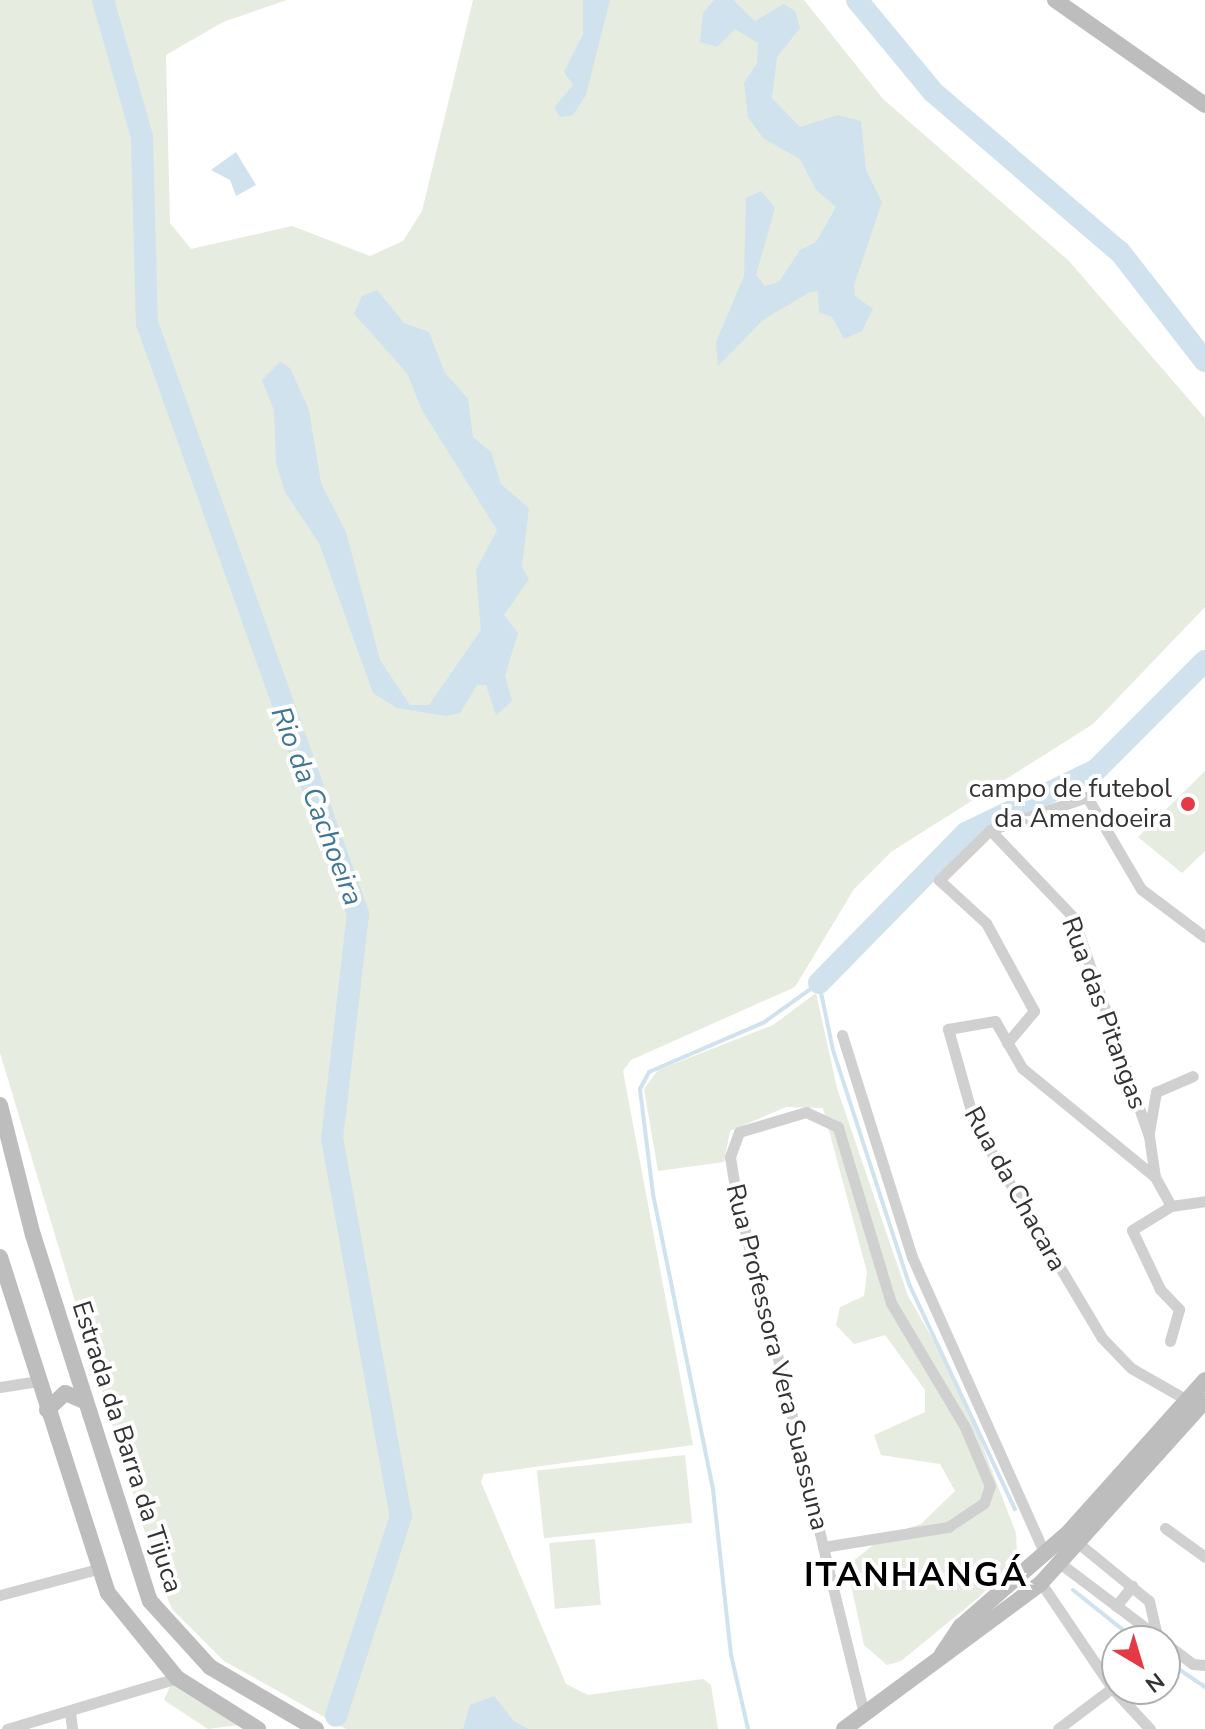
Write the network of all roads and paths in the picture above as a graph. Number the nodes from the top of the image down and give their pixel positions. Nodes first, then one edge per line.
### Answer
1 (1055, 0) edge
2 (1205, 105) edge
3 (990, 830) junction
4 (1205, 937) edge
5 (842, 1035) dead end
6 (1007, 1043) junction
7 (1193, 1076) dead end
8 (0, 1105) edge
9 (1149, 1136) junction
10 (1155, 1177) junction
11 (1205, 1201) edge
12 (1171, 1206) junction
13 (0, 1257) edge
14 (1170, 1341) dead end
15 (1205, 1380) edge
16 (37, 1381) junction
17 (0, 1387) edge
18 (1187, 1400) junction
19 (1205, 1401) edge
20 (86, 1402) junction
21 (47, 1410) junction
22 (1165, 1528) dead end
23 (1073, 1539) junction
24 (823, 1547) junction
25 (1045, 1555) junction
26 (1205, 1557) edge
27 (1061, 1564) junction
28 (98, 1569) junction
29 (1041, 1583) junction
30 (1132, 1586) junction
31 (0, 1595) edge
32 (1116, 1606) junction
33 (1142, 1625) edge
34 (1157, 1625) edge
35 (942, 1654) junction
36 (1181, 1655) edge
37 (1205, 1665) edge
38 (1101, 1672) edge
39 (177, 1678) junction
40 (1101, 1696) edge
41 (1128, 1705) edge
42 (70, 1712) junction
43 (864, 1714) junction
44 (251, 1728) edge
45 (7, 1729) edge
46 (72, 1729) edge
47 (316, 1729) edge
48 (844, 1729) edge
49 (1058, 1729) edge
50 (1150, 1729) edge

1 - 2 main road
3 - 4 street
3 - 6 street
3 - 9 street, Rua das Pitangas
5 - 25 street
6 - 10 street, Rua da Chacara
6 - 18 street, Rua da Chacara
7 - 9 street
8 - 20 main road, Estrada da Barra da Tijuca
9 - 10 street, Rua das Pitangas
10 - 12 street, Rua da Chacara
11 - 12 street
12 - 14 street
13 - 16 main road
15 - 18 main road
16 - 17 street
16 - 21 main road
18 - 23 main road
19 - 23 main road
20 - 21 main road
20 - 47 main road, Estrada da Barra da Tijuca
21 - 28 main road
22 - 26 street
23 - 25 main road
23 - 27 main road
23 - 30 street
24 - 24 street, Rua Professora Vera Suassuna
24 - 43 street, Rua Professora Vera Suassuna
25 - 35 main road
27 - 29 main road
27 - 32 street
28 - 31 street
28 - 39 main road
29 - 35 main road
29 - 38 street
30 - 32 street
30 - 34 street
32 - 33 street
35 - 43 main road
36 - 37 street
39 - 42 street
39 - 44 main road
40 - 49 street
41 - 50 street
42 - 45 street
42 - 46 street
43 - 48 main road

